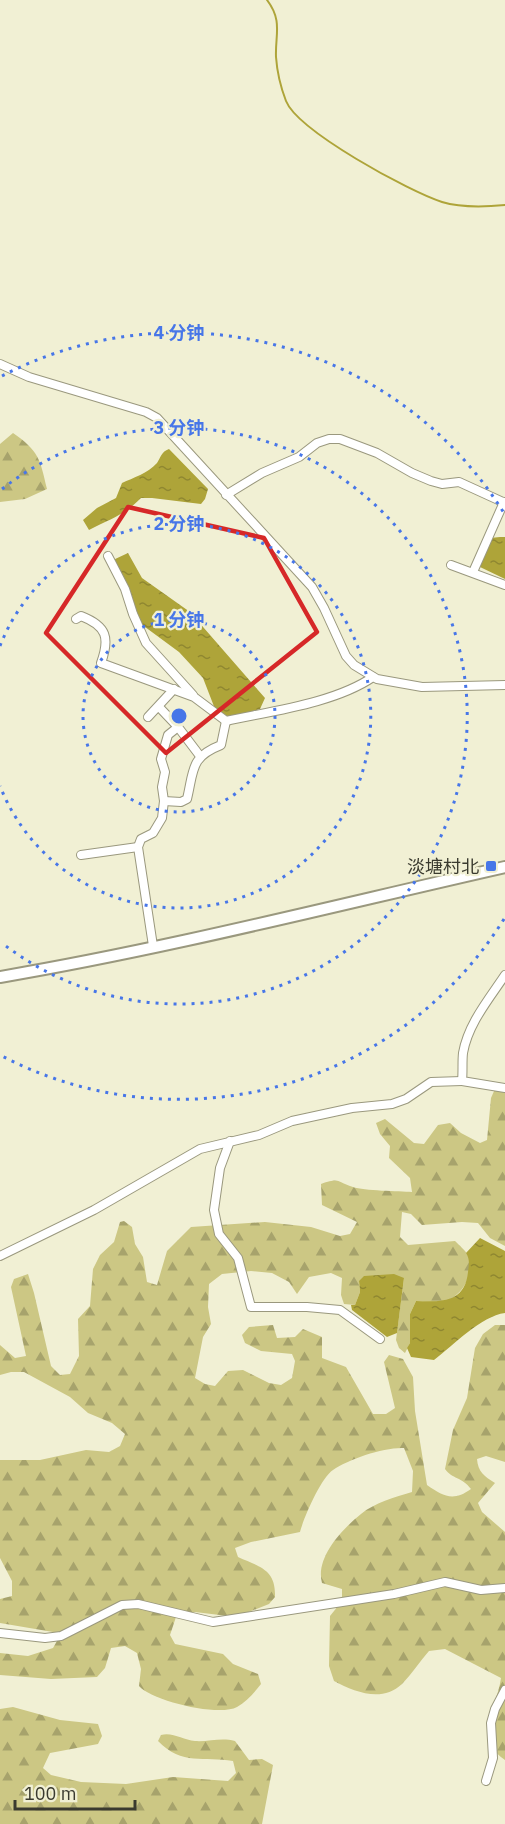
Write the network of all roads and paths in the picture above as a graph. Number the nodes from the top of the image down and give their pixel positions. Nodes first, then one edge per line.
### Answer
1 (0, 364) edge
2 (226, 495) junction
3 (504, 502) edge
4 (108, 556) dead end
5 (451, 564) dead end
6 (472, 572) junction
7 (505, 585) edge
8 (76, 619) dead end
9 (374, 677) junction
10 (505, 685) edge
11 (174, 690) junction
12 (194, 697) junction
13 (159, 707) junction
14 (148, 717) dead end
15 (226, 721) junction
16 (178, 727) junction
17 (200, 756) junction
18 (164, 801) junction
19 (138, 846) junction
20 (81, 855) dead end
21 (505, 867) edge
22 (153, 946) junction
23 (505, 975) edge
24 (0, 977) edge
25 (462, 1081) junction
26 (505, 1088) edge
27 (230, 1141) junction
28 (0, 1256) edge
29 (380, 1339) dead end
30 (505, 1588) edge
31 (0, 1633) edge
32 (505, 1690) edge
33 (486, 1781) dead end

1 - 2 street
2 - 3 street
2 - 9 street
3 - 6 street
4 - 12 street
5 - 6 street
6 - 7 street
8 - 11 street
9 - 10 street
9 - 15 street
11 - 12 street
11 - 13 street
12 - 15 street
13 - 14 street
13 - 16 street
15 - 17 street
16 - 17 street
16 - 18 street
17 - 18 street
18 - 19 street
19 - 20 street
19 - 22 street
21 - 22 main road
22 - 24 main road
23 - 25 street
25 - 26 street
25 - 27 street
27 - 28 street
27 - 29 street
30 - 31 street
32 - 33 street

